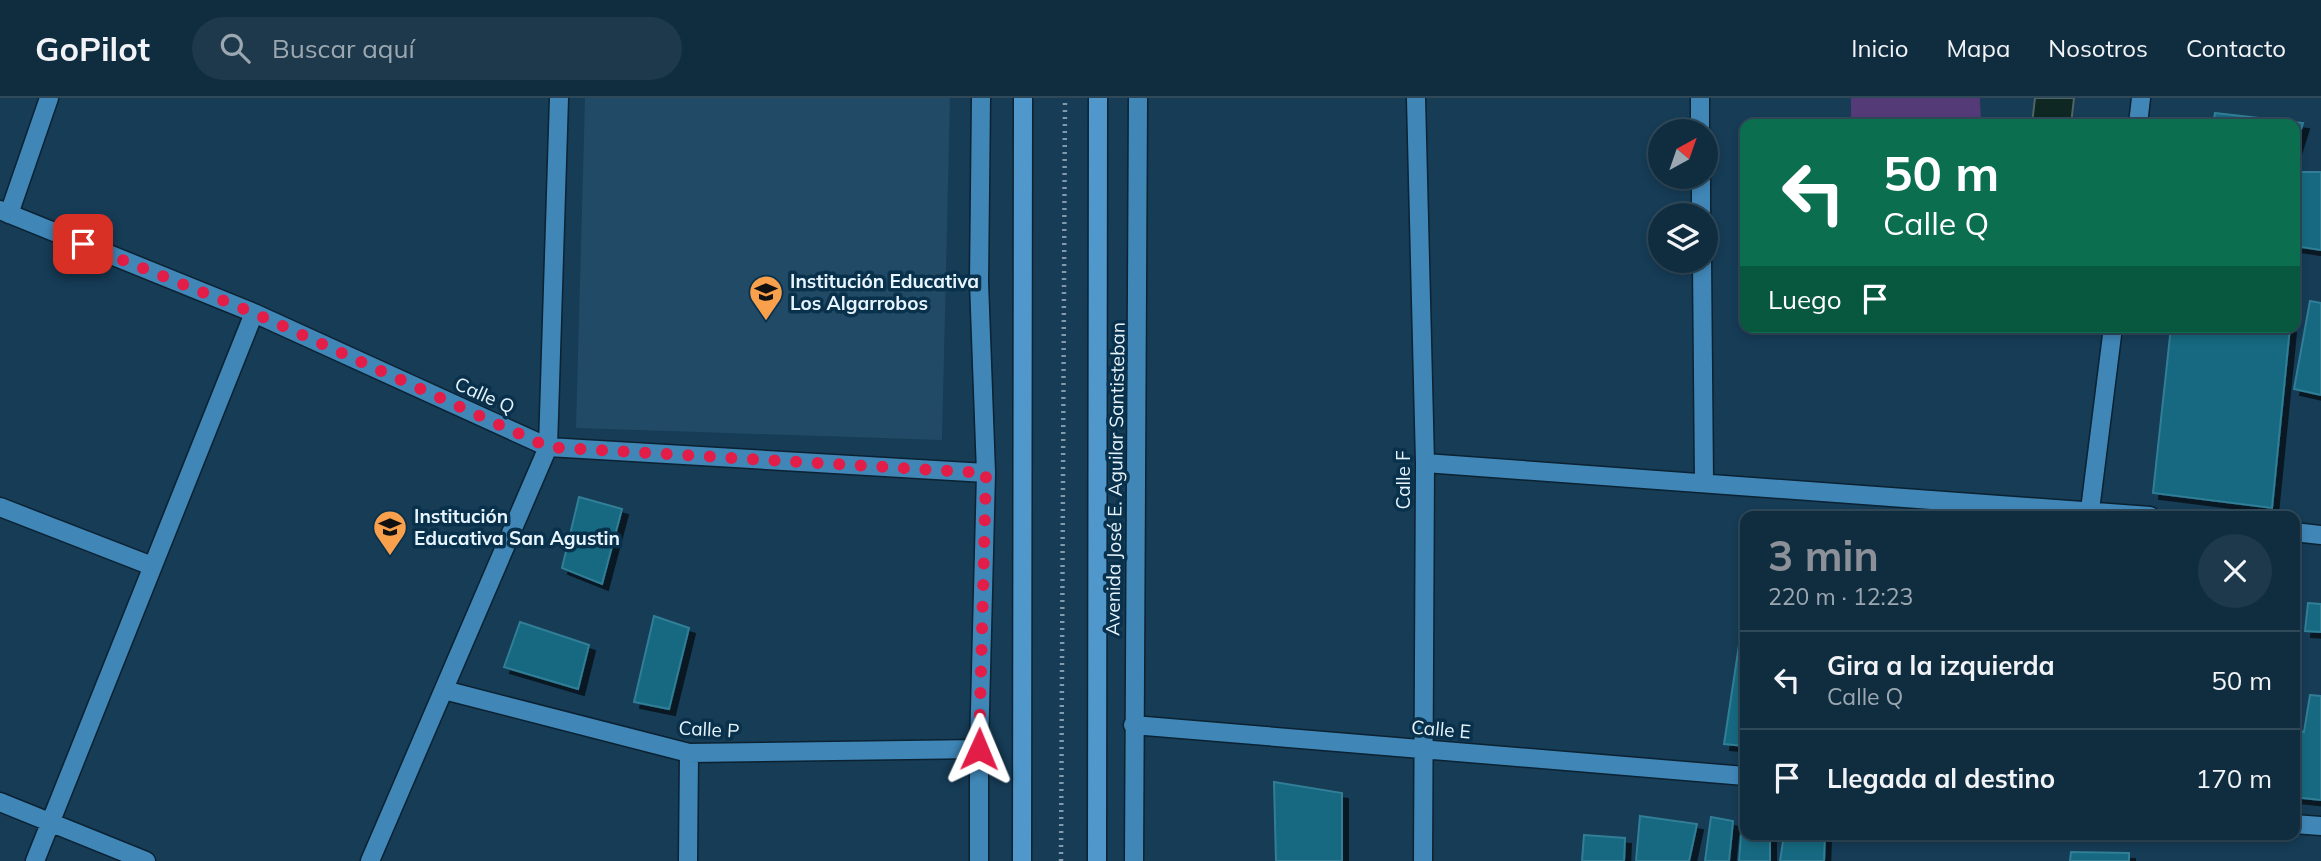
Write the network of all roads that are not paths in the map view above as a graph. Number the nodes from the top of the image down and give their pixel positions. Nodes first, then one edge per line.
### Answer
1 (50, 98) edge
2 (559, 98) edge
3 (981, 98) edge
4 (1023, 98) edge
5 (1098, 98) edge
6 (1138, 98) edge
7 (1416, 98) edge
8 (1700, 98) edge
9 (2141, 98) edge
10 (1700, 119) edge
11 (2139, 119) edge
12 (5, 212) edge
13 (1702, 273) edge
14 (254, 313) junction
15 (2112, 333) edge
16 (548, 447) junction
17 (1424, 463) junction
18 (986, 473) junction
19 (1704, 482) junction
20 (0, 507) edge
21 (2090, 510) junction
22 (2100, 511) edge
23 (2300, 533) edge
24 (2321, 535) edge
25 (152, 566) junction
26 (444, 690) junction
27 (1133, 725) junction
28 (1424, 748) junction
29 (979, 749) junction
30 (689, 753) junction
31 (1740, 776) edge
32 (0, 802) edge
33 (50, 822) junction
34 (2300, 824) edge
35 (2321, 826) edge
36 (34, 861) edge
37 (146, 861) edge
38 (370, 861) edge
39 (688, 861) edge
40 (979, 861) edge
41 (1021, 861) edge
42 (1097, 861) edge
43 (1134, 861) edge
44 (1423, 861) edge

1 - 12 street
2 - 16 street
3 - 18 street
4 - 41 main road
5 - 42 main road, Avenida José E. Aguilar Santisteban
6 - 27 street, Avenida José E. Aguilar Santisteban
7 - 17 street, Calle F
8 - 10 street
9 - 11 street
12 - 14 street, Calle Q
13 - 19 street
14 - 16 street, Calle Q
14 - 25 street
15 - 21 street
16 - 18 street, Calle Q
16 - 26 street
17 - 19 street
17 - 28 street, Calle F
18 - 29 street
19 - 21 street
20 - 25 street
21 - 22 street
23 - 24 street
25 - 33 street
26 - 30 street, Calle P
26 - 38 street
27 - 28 street, Calle E
27 - 43 street, Avenida José E. Aguilar Santisteban
28 - 31 street, Calle E
28 - 44 street, Calle F
29 - 30 street, Calle P
29 - 40 street
30 - 39 street
32 - 33 street
33 - 36 street
33 - 37 street
34 - 35 street

